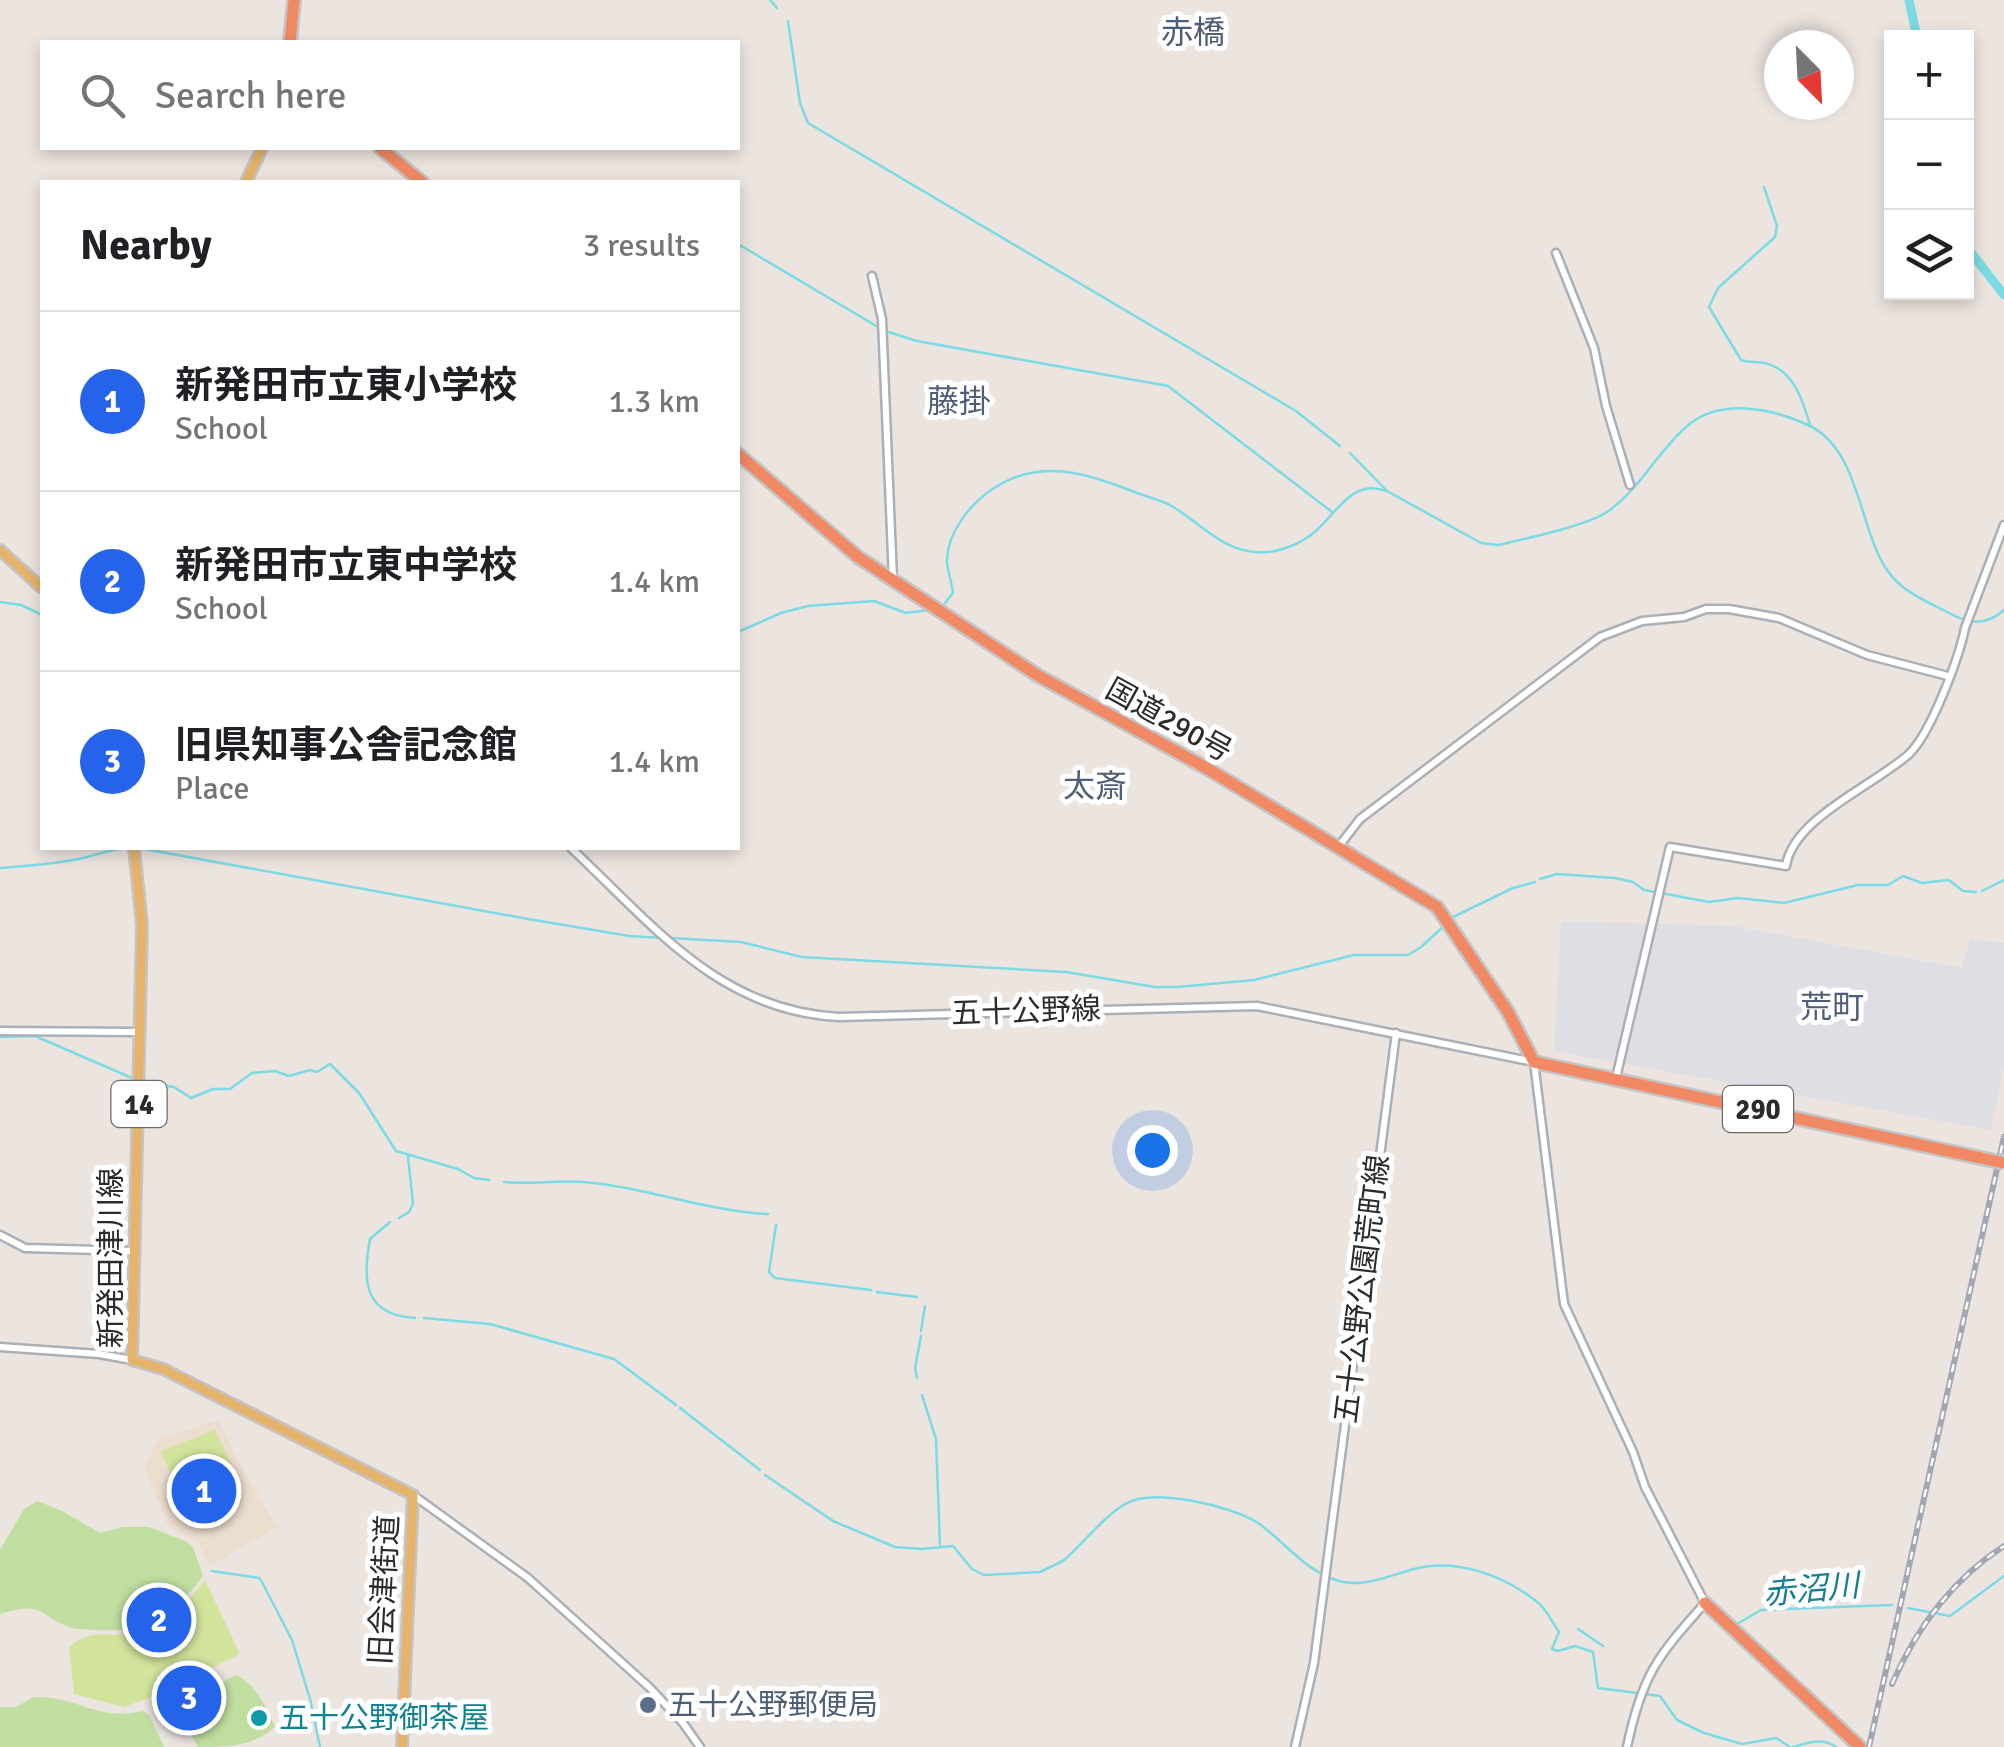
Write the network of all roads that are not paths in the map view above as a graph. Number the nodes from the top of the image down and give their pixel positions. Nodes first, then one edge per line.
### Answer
1 (294, 0) edge
2 (290, 40) edge
3 (261, 150) edge
4 (382, 150) edge
5 (247, 180) edge
6 (420, 180) edge
7 (1556, 253) dead end
8 (872, 276) dead end
9 (740, 456) edge
10 (1630, 485) dead end
11 (2004, 526) edge
12 (0, 550) edge
13 (893, 581) junction
14 (40, 586) edge
15 (1948, 676) junction
16 (1338, 848) junction
17 (134, 850) edge
18 (572, 850) edge
19 (0, 1031) edge
20 (140, 1032) junction
21 (1396, 1033) junction
22 (1534, 1062) junction
23 (1616, 1078) junction
24 (2004, 1163) edge
25 (0, 1234) edge
26 (135, 1250) junction
27 (0, 1348) edge
28 (132, 1360) junction
29 (413, 1495) junction
30 (1705, 1603) junction
31 (402, 1747) edge
32 (700, 1747) edge
33 (1295, 1747) edge
34 (1628, 1747) edge
35 (1860, 1747) edge

1 - 2 highway
3 - 5 main road
4 - 6 highway
7 - 10 street
8 - 13 street
9 - 13 highway, 国道290号
11 - 15 street
12 - 14 main road
13 - 16 highway, 国道290号
15 - 16 street
15 - 23 street
16 - 22 highway, 国道290号
17 - 20 main road, 新発田津川線 / 14
18 - 21 street, 五十公野線
19 - 20 street
20 - 26 main road, 新発田津川線 / 14
21 - 22 street, 五十公野線
21 - 33 street, 五十公野公園荒町線
22 - 23 highway, 290
22 - 30 street
23 - 24 highway, 290, bridge
25 - 26 street
26 - 28 main road, 新発田津川線 / 14
27 - 28 street
28 - 29 main road, 新発田津川線
29 - 31 main road, 旧会津街道
29 - 32 street
30 - 34 street
30 - 35 highway

